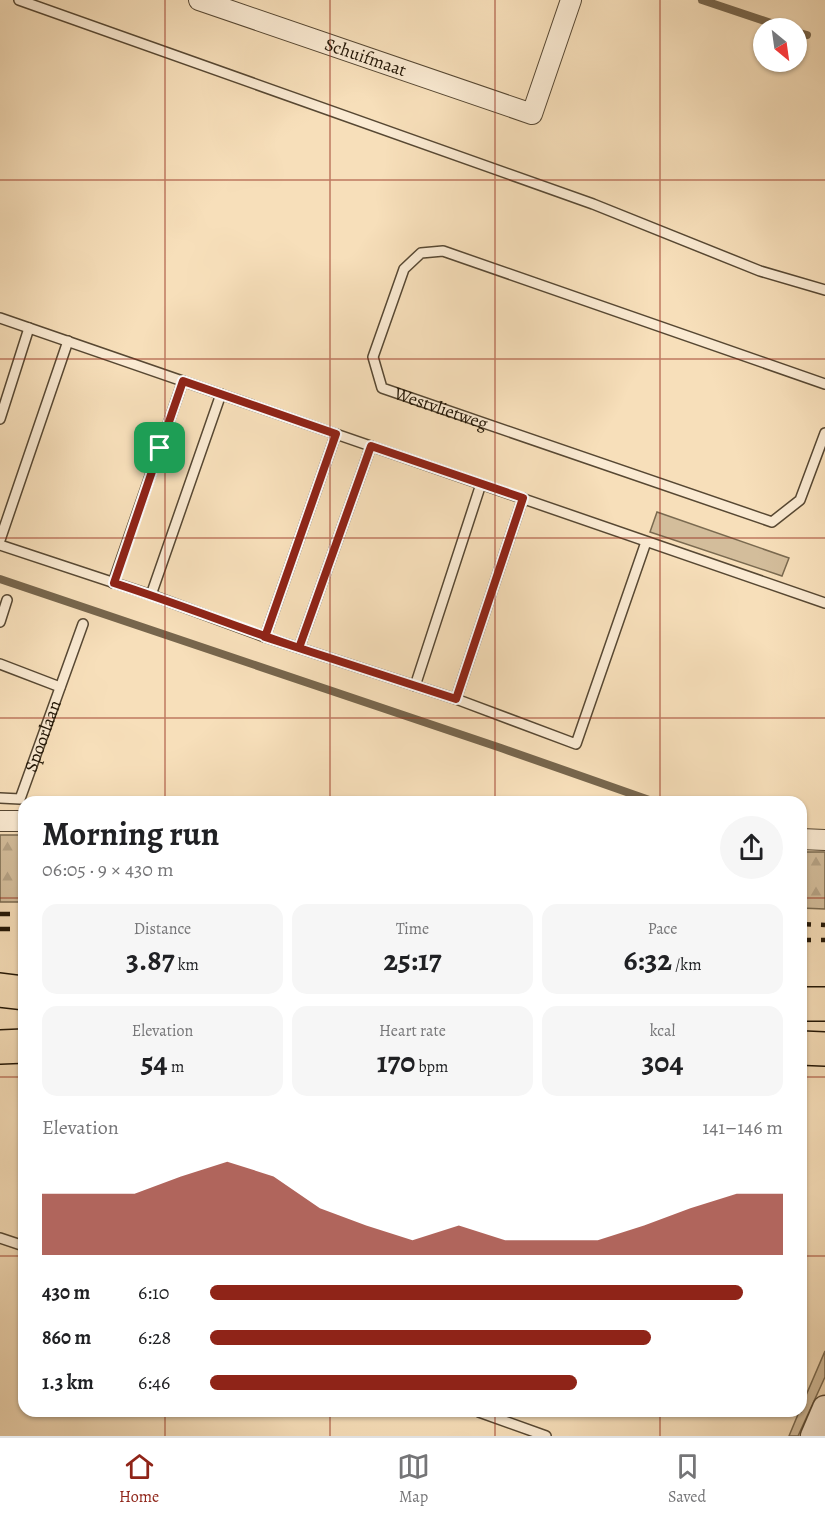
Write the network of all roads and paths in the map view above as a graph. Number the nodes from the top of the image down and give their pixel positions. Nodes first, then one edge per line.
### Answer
1 (19, 0) edge
2 (199, 0) edge
3 (571, 0) edge
4 (825, 290) edge
5 (0, 318) edge
6 (29, 328) junction
7 (68, 341) junction
8 (183, 381) junction
9 (825, 384) edge
10 (220, 394) junction
11 (0, 419) edge
12 (825, 433) edge
13 (336, 434) junction
14 (371, 446) junction
15 (481, 484) junction
16 (523, 498) junction
17 (0, 540) edge
18 (646, 542) junction
19 (0, 545) edge
20 (114, 583) junction
21 (151, 595) junction
22 (7, 600) dead end
23 (825, 603) edge
24 (0, 622) edge
25 (82, 624) dead end
26 (265, 637) junction
27 (299, 648) junction
28 (0, 664) edge
29 (415, 686) junction
30 (60, 687) junction
31 (456, 699) junction
32 (21, 796) edge
33 (0, 798) edge
34 (18, 799) edge
35 (0, 821) edge
36 (18, 821) edge
37 (0, 990) edge
38 (18, 992) edge
39 (18, 1002) edge
40 (0, 1003) edge
41 (807, 1004) edge
42 (825, 1004) edge
43 (18, 1046) edge
44 (0, 1047) edge
45 (807, 1048) edge
46 (825, 1049) edge
47 (0, 1238) edge
48 (18, 1244) edge
49 (825, 1408) edge
50 (492, 1417) edge
51 (546, 1436) edge
52 (813, 1436) edge

1 - 4 lane
2 - 3 street, Schuifmaat
5 - 6 lane
6 - 7 lane
6 - 11 lane
7 - 8 lane
7 - 17 lane
8 - 10 lane
8 - 20 lane
9 - 12 lane, Westvlietweg
10 - 13 lane
10 - 21 lane
13 - 14 lane
13 - 26 lane
14 - 15 lane
14 - 27 lane
15 - 16 lane
15 - 29 lane
16 - 18 lane
16 - 31 lane
18 - 23 lane
18 - 31 lane
19 - 20 lane
20 - 21 lane
21 - 26 lane
22 - 24 lane
25 - 30 lane, Spoorlaan
26 - 27 lane
27 - 29 lane
28 - 30 lane, Spoorlaan
29 - 31 lane
30 - 32 lane, Spoorlaan
33 - 34 lane, Spoorlaan
35 - 36 street
37 - 38 highway
39 - 40 highway
41 - 42 highway
43 - 44 highway
45 - 46 highway
47 - 48 lane
49 - 52 street
50 - 51 lane

